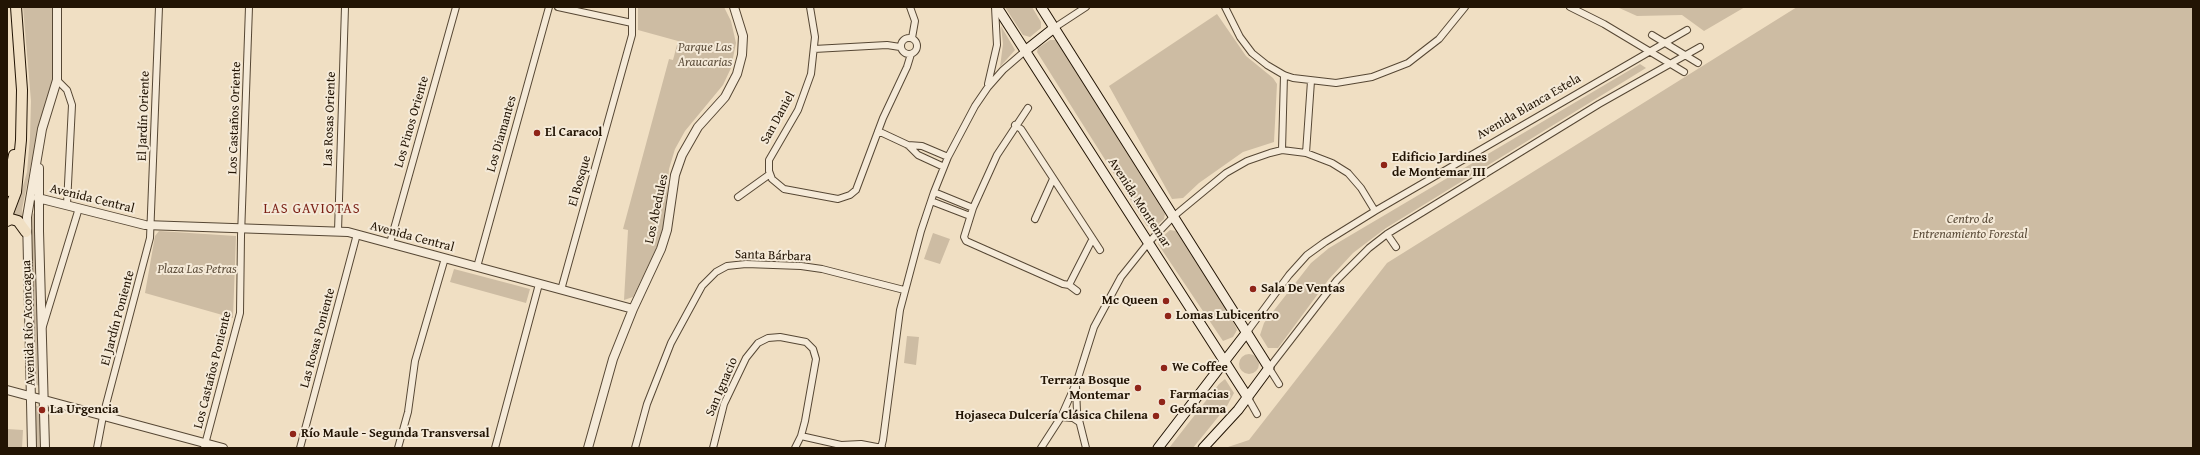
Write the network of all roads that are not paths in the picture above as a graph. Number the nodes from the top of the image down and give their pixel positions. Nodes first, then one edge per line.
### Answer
1 (16, 7) edge
2 (57, 7) edge
3 (159, 7) edge
4 (249, 7) edge
5 (345, 7) edge
6 (456, 7) edge
7 (549, 7) edge
8 (558, 7) edge
9 (632, 7) edge
10 (734, 7) edge
11 (810, 7) edge
12 (910, 7) edge
13 (996, 7) edge
14 (1041, 7) edge
15 (1086, 7) edge
16 (1225, 7) edge
17 (1465, 7) edge
18 (1570, 7) edge
19 (632, 23) junction
20 (1054, 28) junction
21 (1687, 30) dead end
22 (1652, 35) dead end
23 (912, 38) junction
24 (1665, 43) junction
25 (900, 47) junction
26 (1700, 47) dead end
27 (814, 49) junction
28 (1025, 50) junction
29 (1651, 51) junction
30 (911, 54) junction
31 (1685, 55) junction
32 (1670, 63) junction
33 (1698, 63) dead end
34 (1684, 72) dead end
35 (1284, 75) junction
36 (57, 80) junction
37 (1311, 81) junction
38 (988, 87) junction
39 (1028, 108) dead end
40 (1015, 125) junction
41 (878, 131) junction
42 (40, 145) junction
43 (908, 145) junction
44 (1282, 150) junction
45 (1306, 153) junction
46 (948, 156) junction
47 (944, 167) junction
48 (770, 174) junction
49 (1053, 179) junction
50 (9, 191) edge
51 (934, 192) junction
52 (738, 197) dead end
53 (38, 198) junction
54 (931, 201) junction
55 (67, 204) junction
56 (79, 208) junction
57 (973, 208) junction
58 (1375, 211) junction
59 (7, 216) edge
60 (970, 216) junction
61 (1174, 216) junction
62 (1035, 219) dead end
63 (7, 221) edge
64 (151, 225) junction
65 (242, 229) junction
66 (338, 231) junction
67 (26, 232) junction
68 (357, 234) junction
69 (1388, 234) junction
70 (1092, 240) junction
71 (1149, 242) junction
72 (390, 243) junction
73 (1396, 247) dead end
74 (1100, 250) dead end
75 (445, 258) junction
76 (477, 266) junction
77 (539, 284) junction
78 (1069, 285) junction
79 (561, 290) junction
80 (904, 290) junction
81 (1077, 291) dead end
82 (633, 309) junction
83 (1247, 332) junction
84 (41, 333) junction
85 (1225, 361) junction
86 (1269, 368) junction
87 (1077, 381) junction
88 (1280, 384) dead end
89 (7, 390) edge
90 (31, 396) junction
91 (1248, 398) junction
92 (43, 399) junction
93 (1257, 414) dead end
94 (104, 416) junction
95 (1062, 417) junction
96 (1079, 422) junction
97 (801, 436) junction
98 (205, 446) edge
99 (843, 446) edge
100 (32, 448) edge
101 (45, 448) edge
102 (97, 448) edge
103 (223, 448) edge
104 (300, 448) edge
105 (398, 448) edge
106 (494, 448) edge
107 (588, 448) edge
108 (635, 448) edge
109 (713, 448) edge
110 (795, 448) edge
111 (881, 448) edge
112 (1040, 448) edge
113 (1086, 448) edge
114 (1158, 448) edge
115 (1203, 448) edge

1 - 50 main road
2 - 36 street
3 - 64 street, El Jardín Oriente
4 - 65 street, Los Castaños Oriente
5 - 66 street, Las Rosas Oriente
6 - 72 street, Los Pinos Oriente
7 - 76 street, Los Diamantes
8 - 19 street
9 - 19 street, El Bosque
10 - 82 street, Los Abedules
11 - 27 street, San Daniel
12 - 23 street
13 - 28 main road, Avenida Montemar
13 - 38 street
14 - 20 main road, Avenida Montemar
15 - 20 street
16 - 35 street
17 - 37 street
18 - 29 street
19 - 79 street, El Bosque
20 - 28 main road
20 - 61 main road, Avenida Montemar
21 - 24 street, Avenida Blanca Estela
22 - 24 street
23 - 25 street
23 - 30 street
24 - 29 street, Avenida Blanca Estela
24 - 31 street
25 - 27 street
25 - 30 street
26 - 31 street
27 - 48 street, San Daniel
28 - 38 street
28 - 71 main road, Avenida Montemar
29 - 32 street
29 - 58 street, Avenida Blanca Estela
30 - 41 street
31 - 32 street
31 - 33 street
32 - 34 street
32 - 69 street
35 - 37 street
35 - 44 street
36 - 42 street
36 - 55 street
37 - 45 street
38 - 46 street
39 - 40 street
40 - 49 street
40 - 57 street
41 - 43 street
41 - 48 street
42 - 53 street, Avenida Río Aconcagua
42 - 67 street, Avenida Río Aconcagua
43 - 46 street
43 - 47 street
44 - 45 street
44 - 61 street
45 - 58 street
46 - 47 street
47 - 51 street
48 - 52 street
49 - 62 street
49 - 70 street
50 - 59 main road
51 - 54 street
51 - 57 street
53 - 55 street, Avenida Central
53 - 84 street, Avenida Río Aconcagua
54 - 60 street
54 - 80 street
55 - 56 street, Avenida Central
56 - 64 street, Avenida Central
56 - 84 street
57 - 60 street
58 - 83 street, Avenida Blanca Estela
60 - 78 street
61 - 71 street
61 - 83 main road, Avenida Montemar
63 - 67 main road
64 - 65 street, Avenida Central
64 - 94 street, El Jardín Poniente
65 - 66 street, Avenida Central
65 - 98 street, Los Castaños Poniente
66 - 68 street, Avenida Central
67 - 90 street, Avenida Río Aconcagua
68 - 72 street, Avenida Central
68 - 104 street, Las Rosas Poniente
69 - 73 street
69 - 86 street
70 - 74 street
70 - 78 street
71 - 85 main road, Avenida Montemar
71 - 87 street
72 - 75 street, Avenida Central
75 - 76 street, Avenida Central
75 - 105 street
76 - 77 street, Avenida Central
77 - 79 street, Avenida Central
77 - 106 street
78 - 81 street
79 - 82 street, Avenida Central
80 - 108 street, Santa Bárbara
80 - 111 street
82 - 107 street, Los Abedules
83 - 85 main road, Avenida Blanca Estela
83 - 86 main road, Avenida Montemar
84 - 92 street, Avenida Río Aconcagua
85 - 91 main road, Avenida Montemar
85 - 114 main road, Avenida Blanca Estela
86 - 88 street, Avenida Montemar
86 - 91 main road
87 - 95 street
87 - 96 street
89 - 90 street
90 - 92 street
90 - 100 street, Avenida Río Aconcagua
91 - 93 street, Avenida Montemar
91 - 115 main road
92 - 94 street
92 - 101 street, Avenida Río Aconcagua
94 - 98 street
94 - 102 street, El Jardín Poniente
95 - 96 street
95 - 112 street
96 - 113 street
97 - 99 street
97 - 109 street, San Ignacio
97 - 110 street, San Ignacio
98 - 103 street
99 - 111 street

